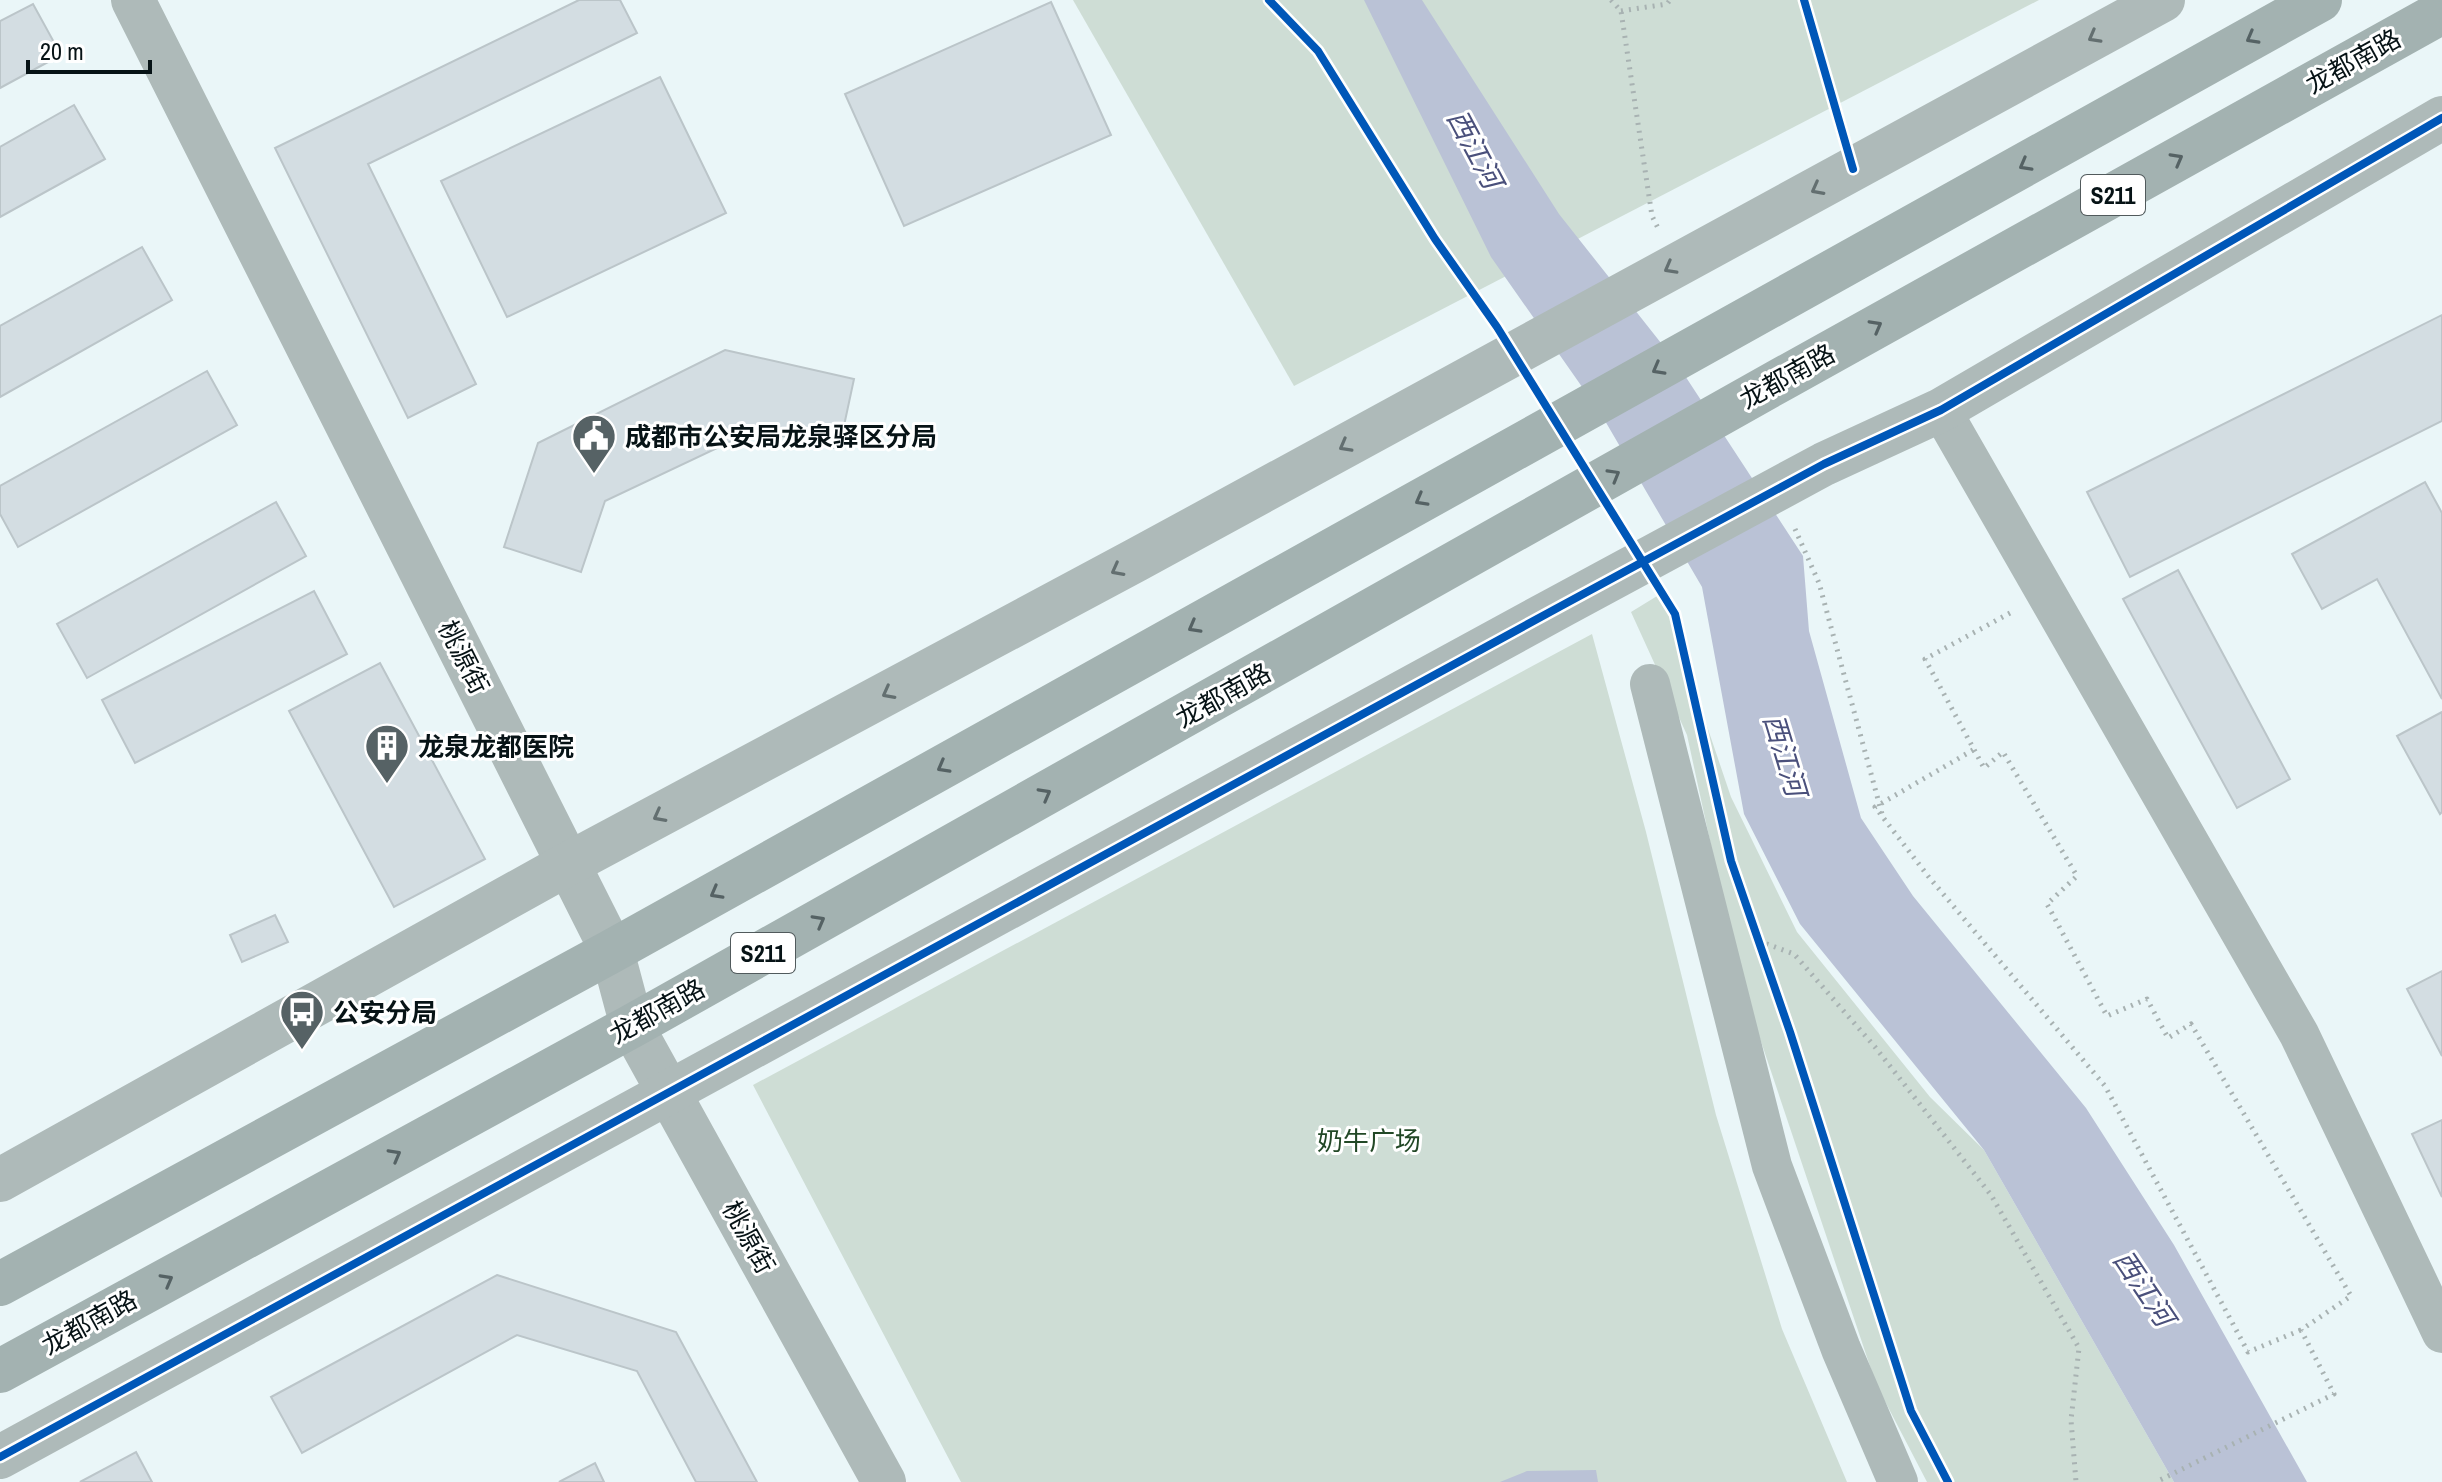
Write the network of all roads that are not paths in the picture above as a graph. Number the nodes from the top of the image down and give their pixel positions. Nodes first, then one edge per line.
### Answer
1 (133, 0) edge
2 (2163, 0) edge
3 (2320, 0) edge
4 (2442, 12) edge
5 (2442, 118) edge
6 (1941, 410) junction
7 (1650, 684) dead end
8 (568, 864) junction
9 (612, 951) junction
10 (632, 1026) junction
11 (670, 1093) junction
12 (0, 1180) edge
13 (0, 1284) edge
14 (2442, 1333) edge
15 (0, 1371) edge
16 (0, 1457) edge
17 (884, 1482) edge
18 (1898, 1482) edge

1 - 8 street, 桃源街
2 -> 8 street
3 -> 9 main road, S211
10 -> 4 main road, 龙都南路 / S211
5 - 6 street
6 - 11 street
6 - 14 street
7 - 18 street
8 - 9 street, 桃源街
8 - 12 street
9 - 10 street, 桃源街
9 - 13 main road, S211
10 - 11 street, 桃源街
15 -> 10 main road, 龙都南路 / S211
11 - 16 street
11 - 17 street, 桃源街

